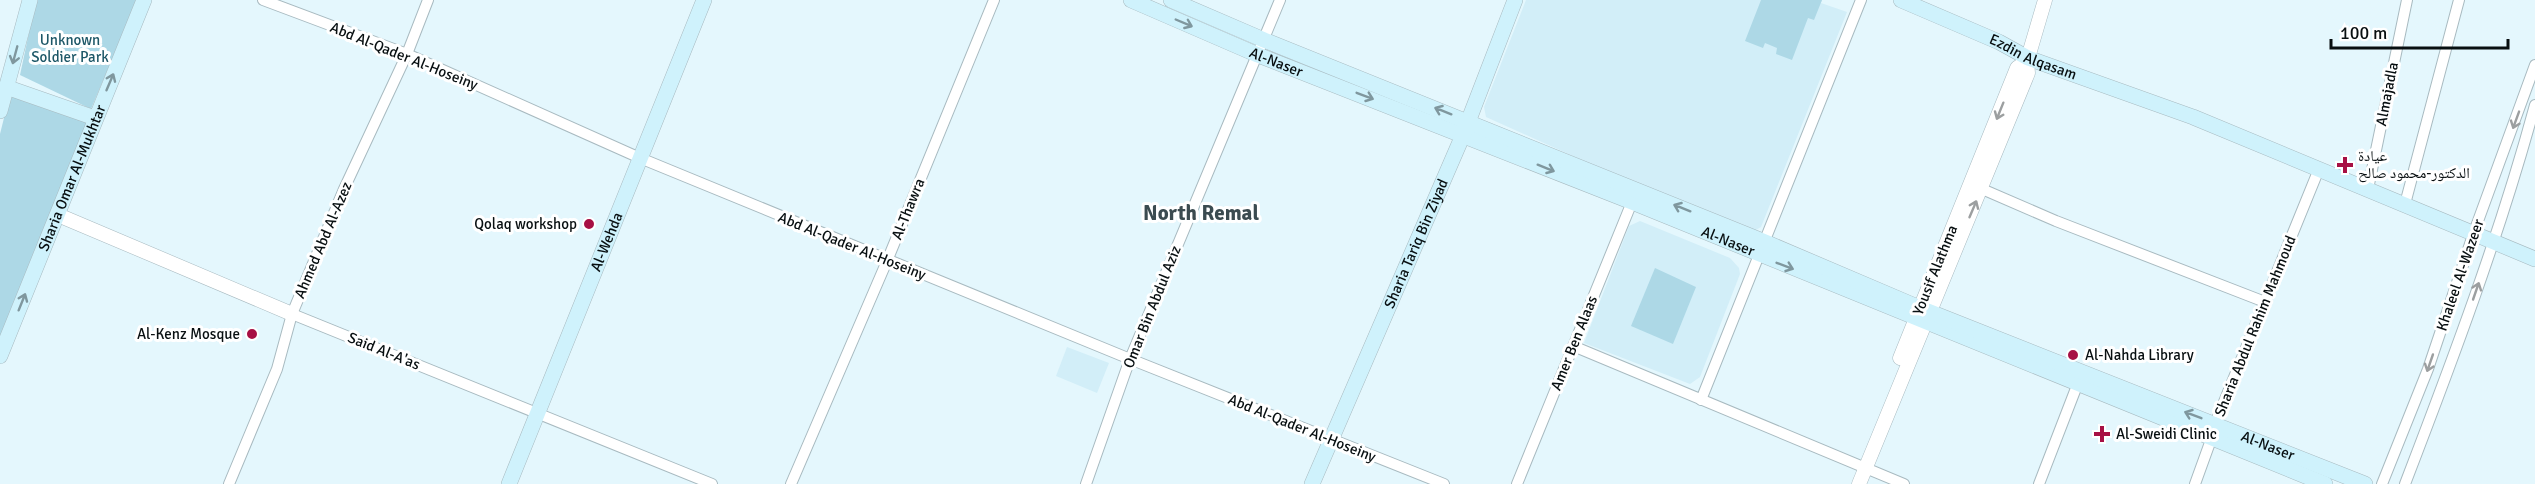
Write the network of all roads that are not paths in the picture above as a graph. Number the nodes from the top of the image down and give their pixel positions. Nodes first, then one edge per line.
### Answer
1 (30, 0) edge
2 (144, 0) edge
3 (262, 0) edge
4 (428, 0) edge
5 (704, 0) edge
6 (994, 0) edge
7 (1131, 0) edge
8 (1171, 0) edge
9 (1280, 0) edge
10 (1515, 0) edge
11 (1861, 0) edge
12 (1901, 0) edge
13 (2045, 0) edge
14 (2407, 0) edge
15 (2459, 0) edge
16 (1264, 40) junction
17 (407, 54) junction
18 (1258, 55) junction
19 (2029, 56) junction
20 (2535, 65) edge
21 (6, 87) junction
22 (2535, 105) edge
23 (0, 111) edge
24 (95, 118) junction
25 (1466, 128) junction
26 (640, 158) junction
27 (2319, 170) junction
28 (2369, 186) junction
29 (1982, 189) junction
30 (2405, 201) junction
31 (1632, 202) junction
32 (58, 215) junction
33 (2476, 230) junction
34 (2494, 238) junction
35 (1762, 249) junction
36 (2535, 252) edge
37 (2535, 259) edge
38 (887, 261) junction
39 (2265, 302) junction
40 (292, 314) junction
41 (1923, 314) junction
42 (1573, 346) junction
43 (0, 356) edge
44 (1130, 359) junction
45 (2078, 383) junction
46 (1701, 400) junction
47 (539, 412) junction
48 (2214, 430) junction
49 (1331, 440) junction
50 (1861, 467) junction
51 (229, 484) edge
52 (509, 484) edge
53 (712, 484) edge
54 (791, 484) edge
55 (1086, 484) edge
56 (1312, 484) edge
57 (1444, 484) edge
58 (1517, 484) edge
59 (1850, 484) edge
60 (1859, 484) edge
61 (1904, 484) edge
62 (2039, 484) edge
63 (2194, 484) edge
64 (2325, 484) edge
65 (2365, 484) edge
66 (2382, 484) edge
67 (2405, 484) edge

1 -> 21 main road
24 -> 2 main road, Sharia Omar Al-Mukhtar
3 - 17 street, Abd Al-Qader Al-Hoseiny
4 - 17 street, Ahmed Abd Al-Azez
5 - 26 main road, Al-Wehda
6 - 38 street, Al-Thawra
7 -> 18 main road, Al-Naser
8 - 16 main road, Al-Naser
9 - 16 street, Omar Bin Abdul Aziz
10 - 25 main road, Sharia Tariq Bin Ziyad
11 - 35 street
12 - 19 main road, Ezdin Alqasam
13 - 19 street, Yousif Alathma
14 - 28 street, Almajadla
15 - 30 street
16 - 18 street, Omar Bin Abdul Aziz
25 -> 16 main road, Al-Naser
17 - 26 street, Abd Al-Qader Al-Hoseiny
17 - 40 street, Ahmed Abd Al-Azez
18 -> 25 main road, Al-Naser
18 - 44 street, Omar Bin Abdul Aziz
19 - 27 main road, Ezdin Alqasam
19 - 28 main road, Ezdin Alqasam
19 - 29 street, Yousif Alathma
19 -> 41 street, Yousif Alathma
20 -> 33 street, Khaleel Al-Wazeer
21 - 23 main road
21 - 24 main road
22 - 34 street, Khaleel Al-Wazeer
24 - 32 main road, Sharia Omar Al-Mukhtar
25 -> 31 main road, Al-Naser
35 -> 25 main road, Al-Naser
25 - 49 main road, Sharia Tariq Bin Ziyad
26 - 38 street, Abd Al-Qader Al-Hoseiny
26 - 47 main road, Al-Wehda
27 - 28 main road, Ezdin Alqasam
27 - 39 street, Sharia Abdul Rahim Mahmoud
28 - 30 main road, Ezdin Alqasam
29 - 39 street
41 -> 29 street, Yousif Alathma
30 - 33 main road, Ezdin Alqasam
31 - 35 main road, Al-Naser
31 - 42 street, Amer Ben Alaas
32 - 40 street, Said Al-A'as
43 -> 32 main road, Sharia Omar Al-Mukhtar
33 - 34 main road, Ezdin Alqasam
33 -> 66 street, Khaleel Al-Wazeer
34 - 36 main road, Ezdin Alqasam
34 - 37 main road, Ezdin Alqasam
67 -> 34 street, Khaleel Al-Wazeer
35 - 41 main road, Al-Naser
35 - 46 street
38 - 44 street, Abd Al-Qader Al-Hoseiny
38 - 54 street, Al-Thawra
39 - 48 street, Sharia Abdul Rahim Mahmoud
40 - 47 street, Said Al-A'as
40 - 51 street, Ahmed Abd Al-Azez
41 - 45 main road, Al-Naser
48 -> 41 main road, Al-Naser
41 - 50 street, Yousif Alathma
42 - 46 street
42 - 58 street, Amer Ben Alaas
44 - 49 street, Abd Al-Qader Al-Hoseiny
44 - 55 street, Omar Bin Abdul Aziz
45 - 48 main road, Al-Naser
45 - 62 street
46 - 50 street
47 - 52 main road, Al-Wehda
47 - 53 street, Said Al-A'as
48 - 63 street, Sharia Abdul Rahim Mahmoud
48 - 64 main road, Al-Naser
48 - 65 main road, Al-Naser
49 - 56 main road, Sharia Tariq Bin Ziyad
49 - 57 street, Abd Al-Qader Al-Hoseiny
50 - 59 street, Yousif Alathma
50 - 60 street, Yousif Alathma
50 - 61 street

